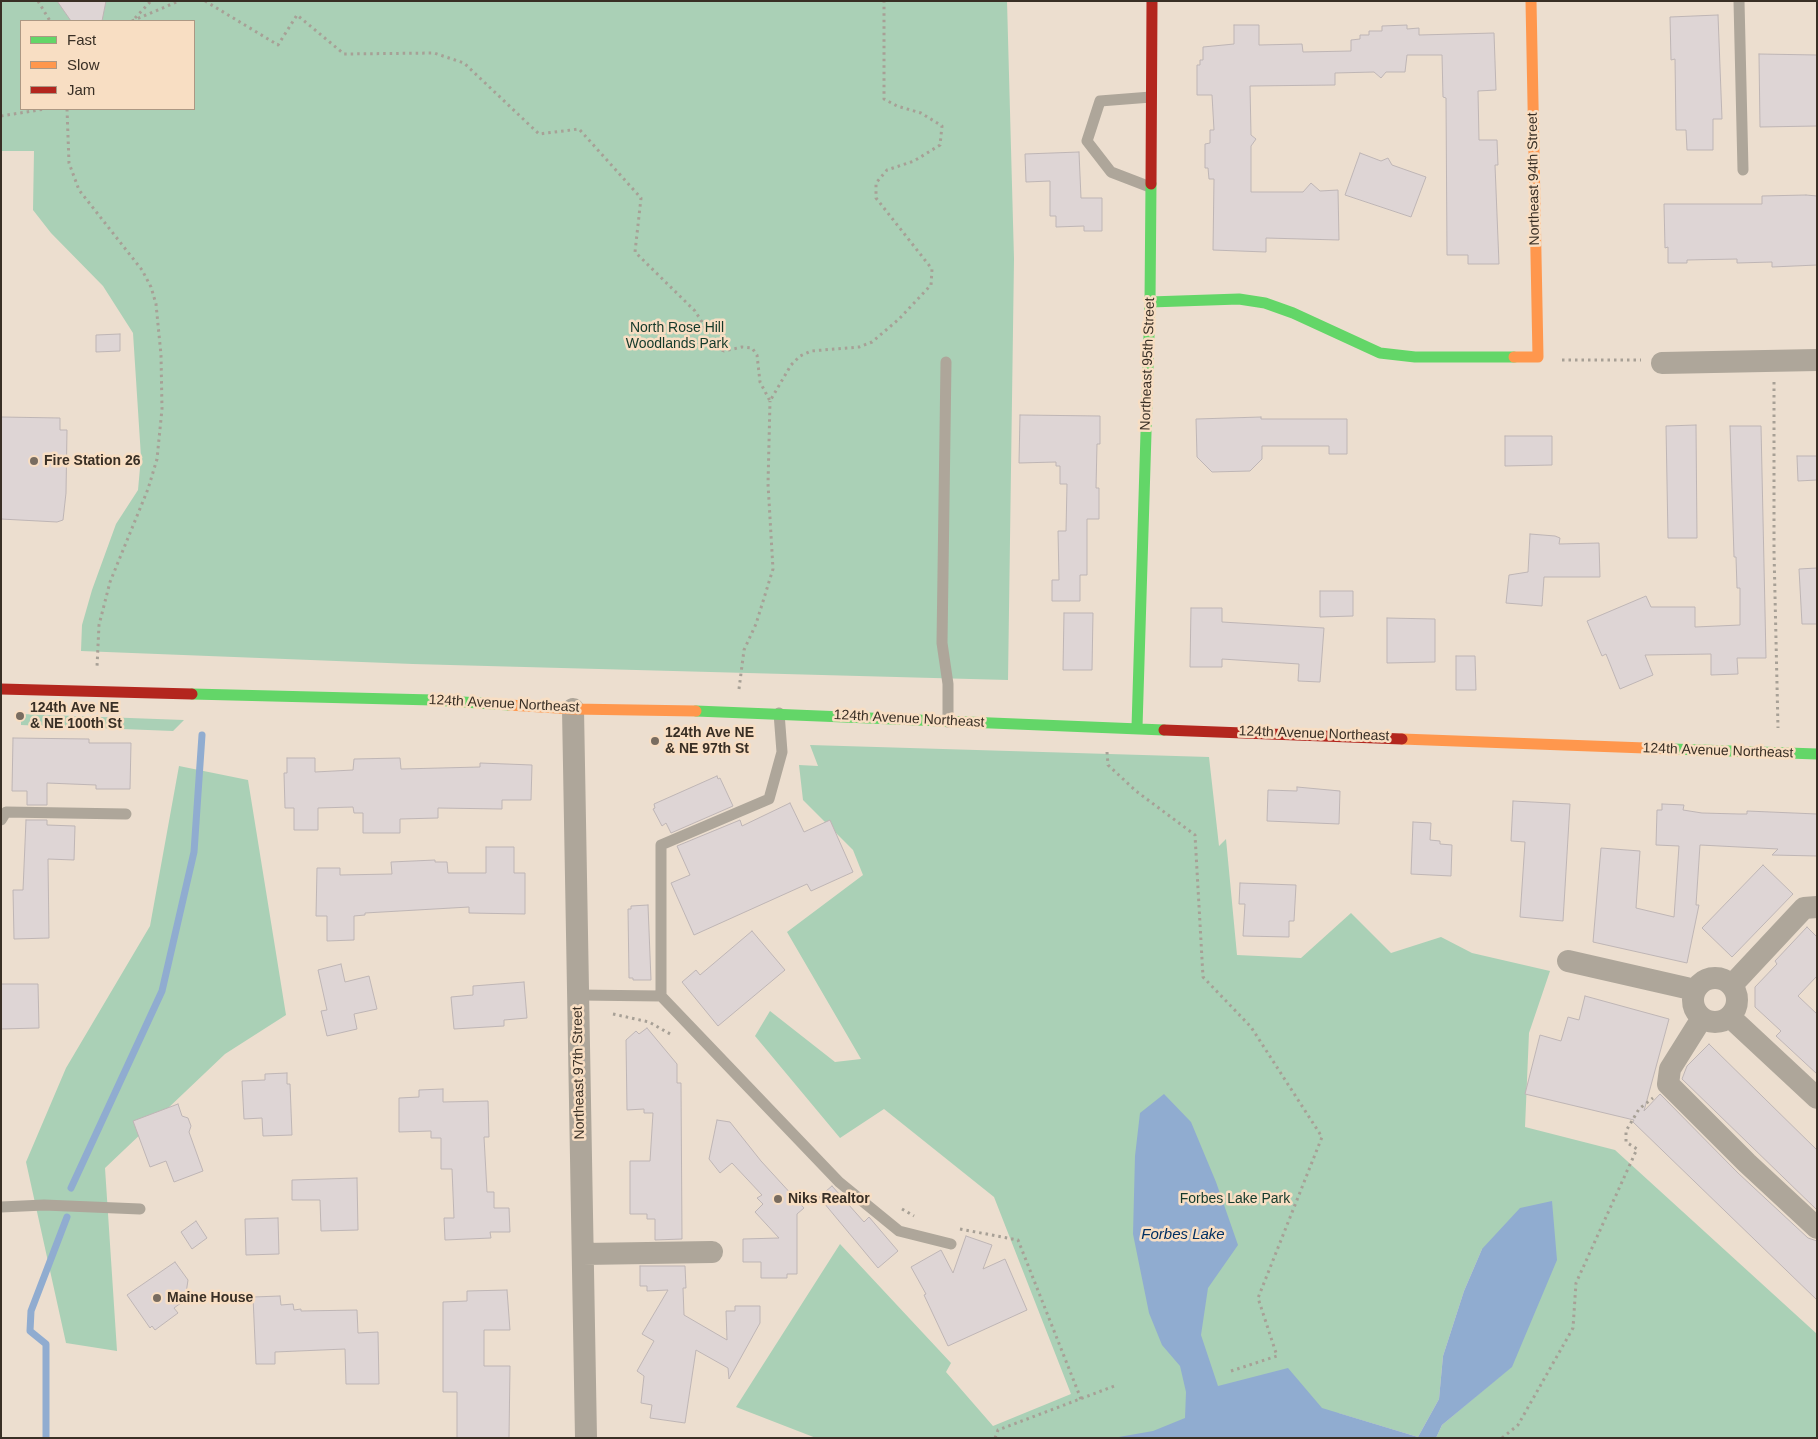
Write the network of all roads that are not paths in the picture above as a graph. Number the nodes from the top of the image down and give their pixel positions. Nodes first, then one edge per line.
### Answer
1 (1152, 1) edge
2 (1530, 1) edge
3 (1739, 1) edge
4 (1151, 97) junction
5 (1743, 170) dead end
6 (1150, 187) junction
7 (1150, 302) junction
8 (1817, 360) edge
9 (946, 362) dead end
10 (1652, 362) road end
11 (1, 689) edge
12 (573, 709) junction
13 (779, 713) junction
14 (948, 722) junction
15 (1137, 728) junction
16 (1817, 754) edge
17 (126, 814) dead end
18 (1, 820) edge
19 (1817, 907) edge
20 (1568, 961) dead end
21 (1732, 985) junction
22 (1695, 990) junction
23 (578, 995) junction
24 (661, 996) junction
25 (1730, 1017) junction
26 (1702, 1018) junction
27 (1817, 1098) edge
28 (1, 1207) edge
29 (140, 1209) dead end
30 (1817, 1228) edge
31 (950, 1244) road end
32 (712, 1252) dead end
33 (582, 1254) junction
34 (586, 1438) edge

1 - 4 main road, Northeast 95th Street
2 - 7 main road, Northeast 94th Street
3 - 5 lane
4 - 6 main road, Northeast 95th Street
4 - 6 lane
6 - 7 main road, Northeast 95th Street
7 - 15 main road, Northeast 95th Street
8 - 10 street
9 - 14 lane
11 - 12 main road, 124th Avenue Northeast
12 - 13 main road, 124th Avenue Northeast
12 - 23 street, Northeast 97th Street
13 - 14 main road, 124th Avenue Northeast
13 - 24 lane
14 - 15 main road, 124th Avenue Northeast
15 - 16 main road, 124th Avenue Northeast
17 - 18 lane
19 - 21 street
20 - 22 street
21 - 22 street
21 - 25 street
22 - 26 street
23 - 24 lane
23 - 33 street, Northeast 97th Street
24 - 31 lane
25 - 26 street
25 - 27 street
26 - 30 street
28 - 29 lane
32 - 33 street
33 - 34 street, Northeast 97th Street

